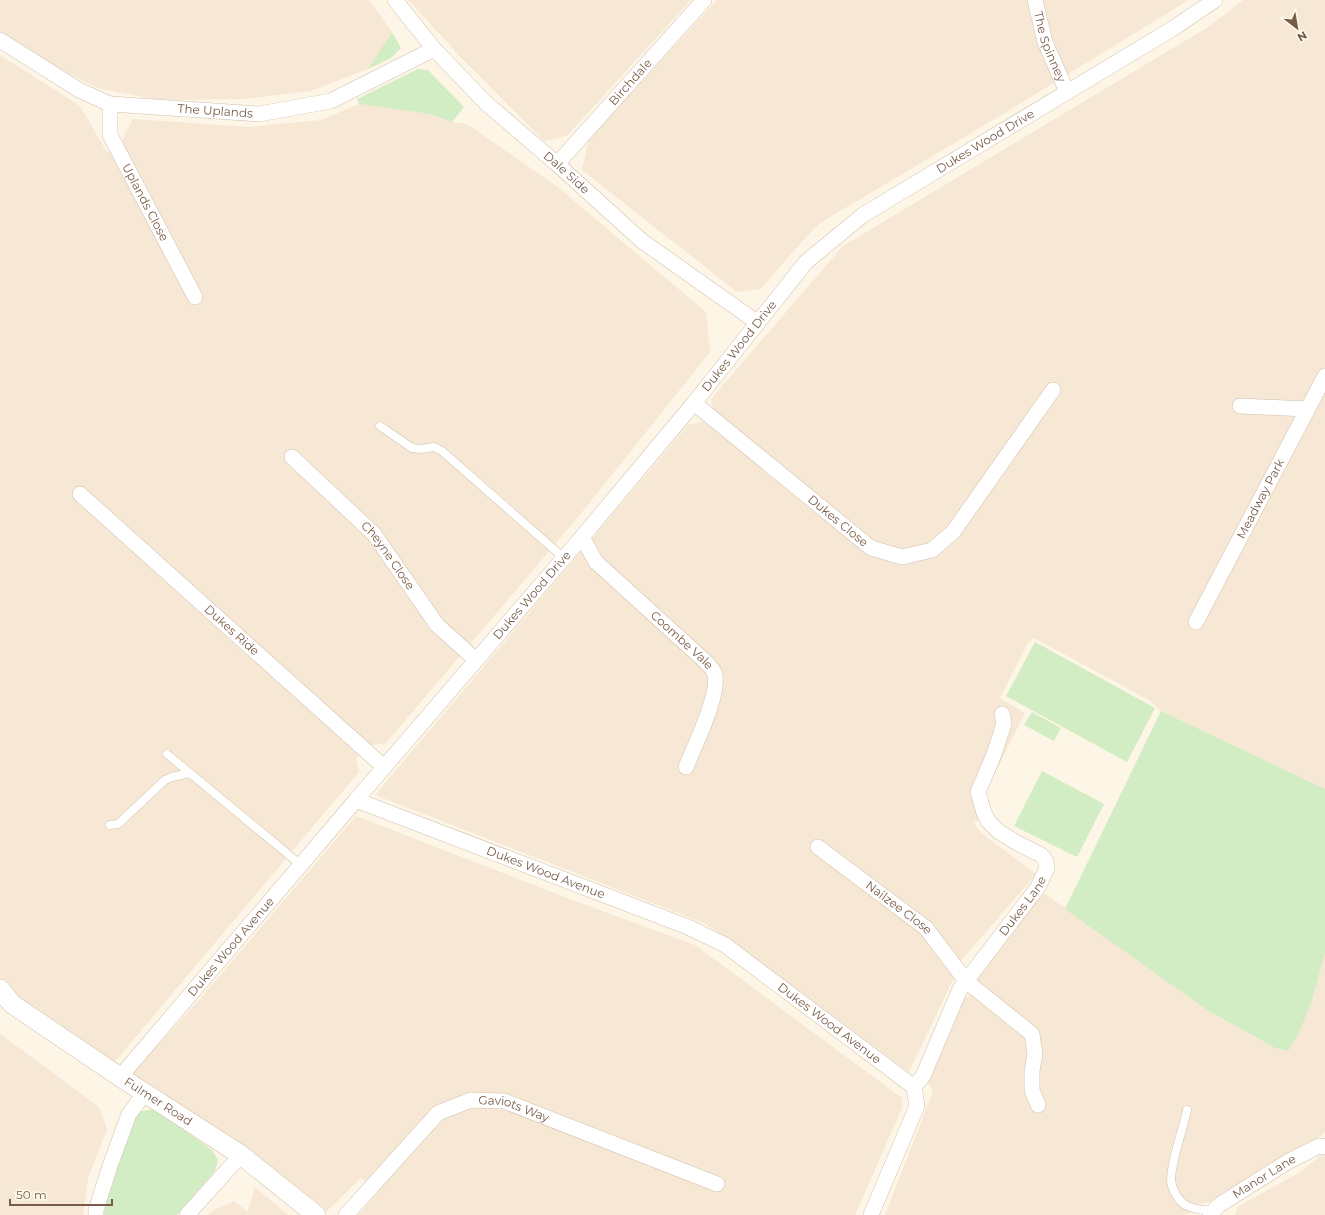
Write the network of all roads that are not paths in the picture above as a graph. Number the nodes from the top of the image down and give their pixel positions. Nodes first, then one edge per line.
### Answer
1 (395, 0) edge
2 (704, 0) edge
3 (1035, 0) edge
4 (1215, 0) edge
5 (0, 40) edge
6 (434, 49) junction
7 (1066, 92) junction
8 (110, 104) junction
9 (557, 164) junction
10 (195, 297) dead end
11 (758, 323) junction
12 (1325, 376) edge
13 (1053, 390) dead end
14 (694, 403) junction
15 (1240, 406) dead end
16 (1307, 409) junction
17 (380, 426) dead end
18 (292, 457) dead end
19 (80, 494) dead end
20 (582, 537) junction
21 (564, 558) junction
22 (1196, 622) dead end
23 (476, 660) junction
24 (1002, 714) dead end
25 (168, 754) dead end
26 (384, 767) junction
27 (686, 767) dead end
28 (190, 773) junction
29 (356, 800) junction
30 (110, 825) dead end
31 (818, 847) dead end
32 (301, 864) junction
33 (966, 981) junction
34 (0, 989) edge
35 (120, 1077) junction
36 (914, 1087) junction
37 (145, 1093) junction
38 (1038, 1105) dead end
39 (1188, 1110) dead end
40 (1324, 1147) edge
41 (241, 1156) junction
42 (717, 1184) dead end
43 (307, 1210) edge
44 (1212, 1213) edge
45 (96, 1215) edge
46 (187, 1215) edge
47 (346, 1215) edge
48 (871, 1215) edge

1 - 6 street, Dale Side
2 - 9 street, Birchdale
3 - 7 street, The Spinney
4 - 7 street, Dukes Wood Drive
5 - 8 street, The Uplands
6 - 8 street, The Uplands
6 - 9 street, Dale Side
7 - 11 street, Dukes Wood Drive
8 - 10 street, Uplands Close
9 - 11 street, Dale Side
11 - 14 street, Dukes Wood Drive
12 - 16 street, Meadway Park
13 - 14 street, Dukes Close
14 - 20 street, Dukes Wood Drive
15 - 16 street
16 - 22 street, Meadway Park
17 - 21 lane
18 - 23 street, Cheyne Close
19 - 26 street, Dukes Ride
20 - 21 street, Dukes Wood Drive
20 - 27 street, Coombe Vale
21 - 23 street, Dukes Wood Drive
23 - 26 street, Dukes Wood Drive
24 - 33 street, Dukes Lane
25 - 28 lane
26 - 29 street, Dukes Wood Drive
28 - 30 lane
28 - 32 lane
29 - 32 street, Dukes Wood Avenue
29 - 36 street, Dukes Wood Avenue
31 - 33 street, Nailzee Close
32 - 35 street, Dukes Wood Avenue
33 - 36 street, Dukes Lane
33 - 38 street, Nailzee Close
34 - 35 street, Fulmer Road
35 - 37 street, Fulmer Road
36 - 48 street
37 - 41 street, Fulmer Road
37 - 45 street
39 - 44 lane
40 - 44 street, Manor Lane
41 - 43 street, Fulmer Road
41 - 46 street
42 - 47 street, Gaviots Way

